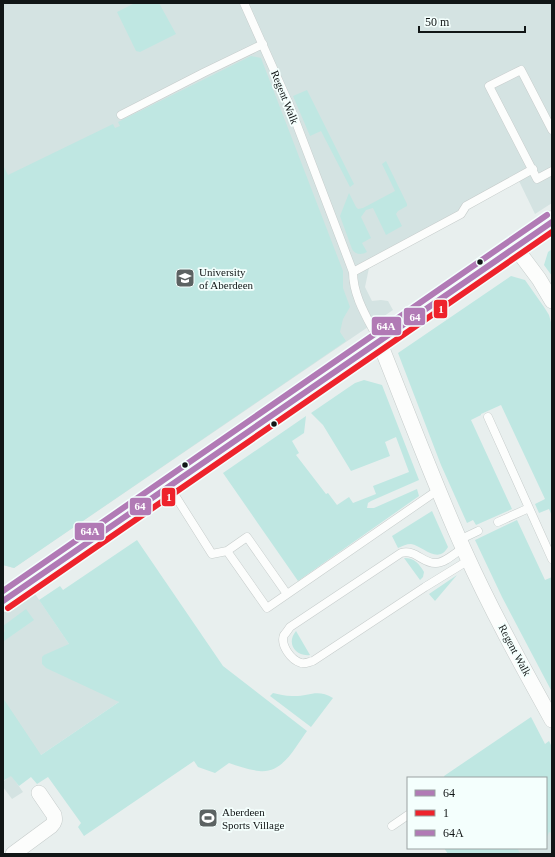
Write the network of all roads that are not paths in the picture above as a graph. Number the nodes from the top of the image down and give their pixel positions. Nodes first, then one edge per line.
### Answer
1 (244, 3) edge
2 (263, 44) junction
3 (121, 114) dead end
4 (552, 130) edge
5 (533, 169) junction
6 (552, 171) edge
7 (552, 222) edge
8 (515, 248) junction
9 (353, 272) junction
10 (552, 301) edge
11 (379, 341) junction
12 (488, 416) dead end
13 (169, 486) junction
14 (438, 490) junction
15 (529, 508) junction
16 (498, 522) dead end
17 (478, 531) dead end
18 (464, 549) junction
19 (227, 551) junction
20 (552, 559) edge
21 (286, 594) junction
22 (3, 600) edge
23 (552, 720) edge
24 (39, 793) dead end
25 (407, 816) edge
26 (392, 826) dead end
27 (13, 854) edge

1 - 2 lane, Regent Walk
2 - 3 lane
2 - 9 lane, Regent Walk
4 - 5 lane
5 - 6 lane
5 - 9 lane
7 - 8 main road
8 - 10 street
8 - 11 main road
9 - 11 lane, Regent Walk
11 - 13 main road
11 - 14 street, Regent Walk
12 - 15 lane
13 - 19 lane
13 - 22 main road
14 - 18 street, Regent Walk
14 - 21 lane
15 - 16 lane
15 - 20 lane
17 - 18 lane
18 - 18 lane
18 - 23 street, Regent Walk
19 - 21 lane
19 - 21 lane
24 - 27 street
25 - 26 lane

